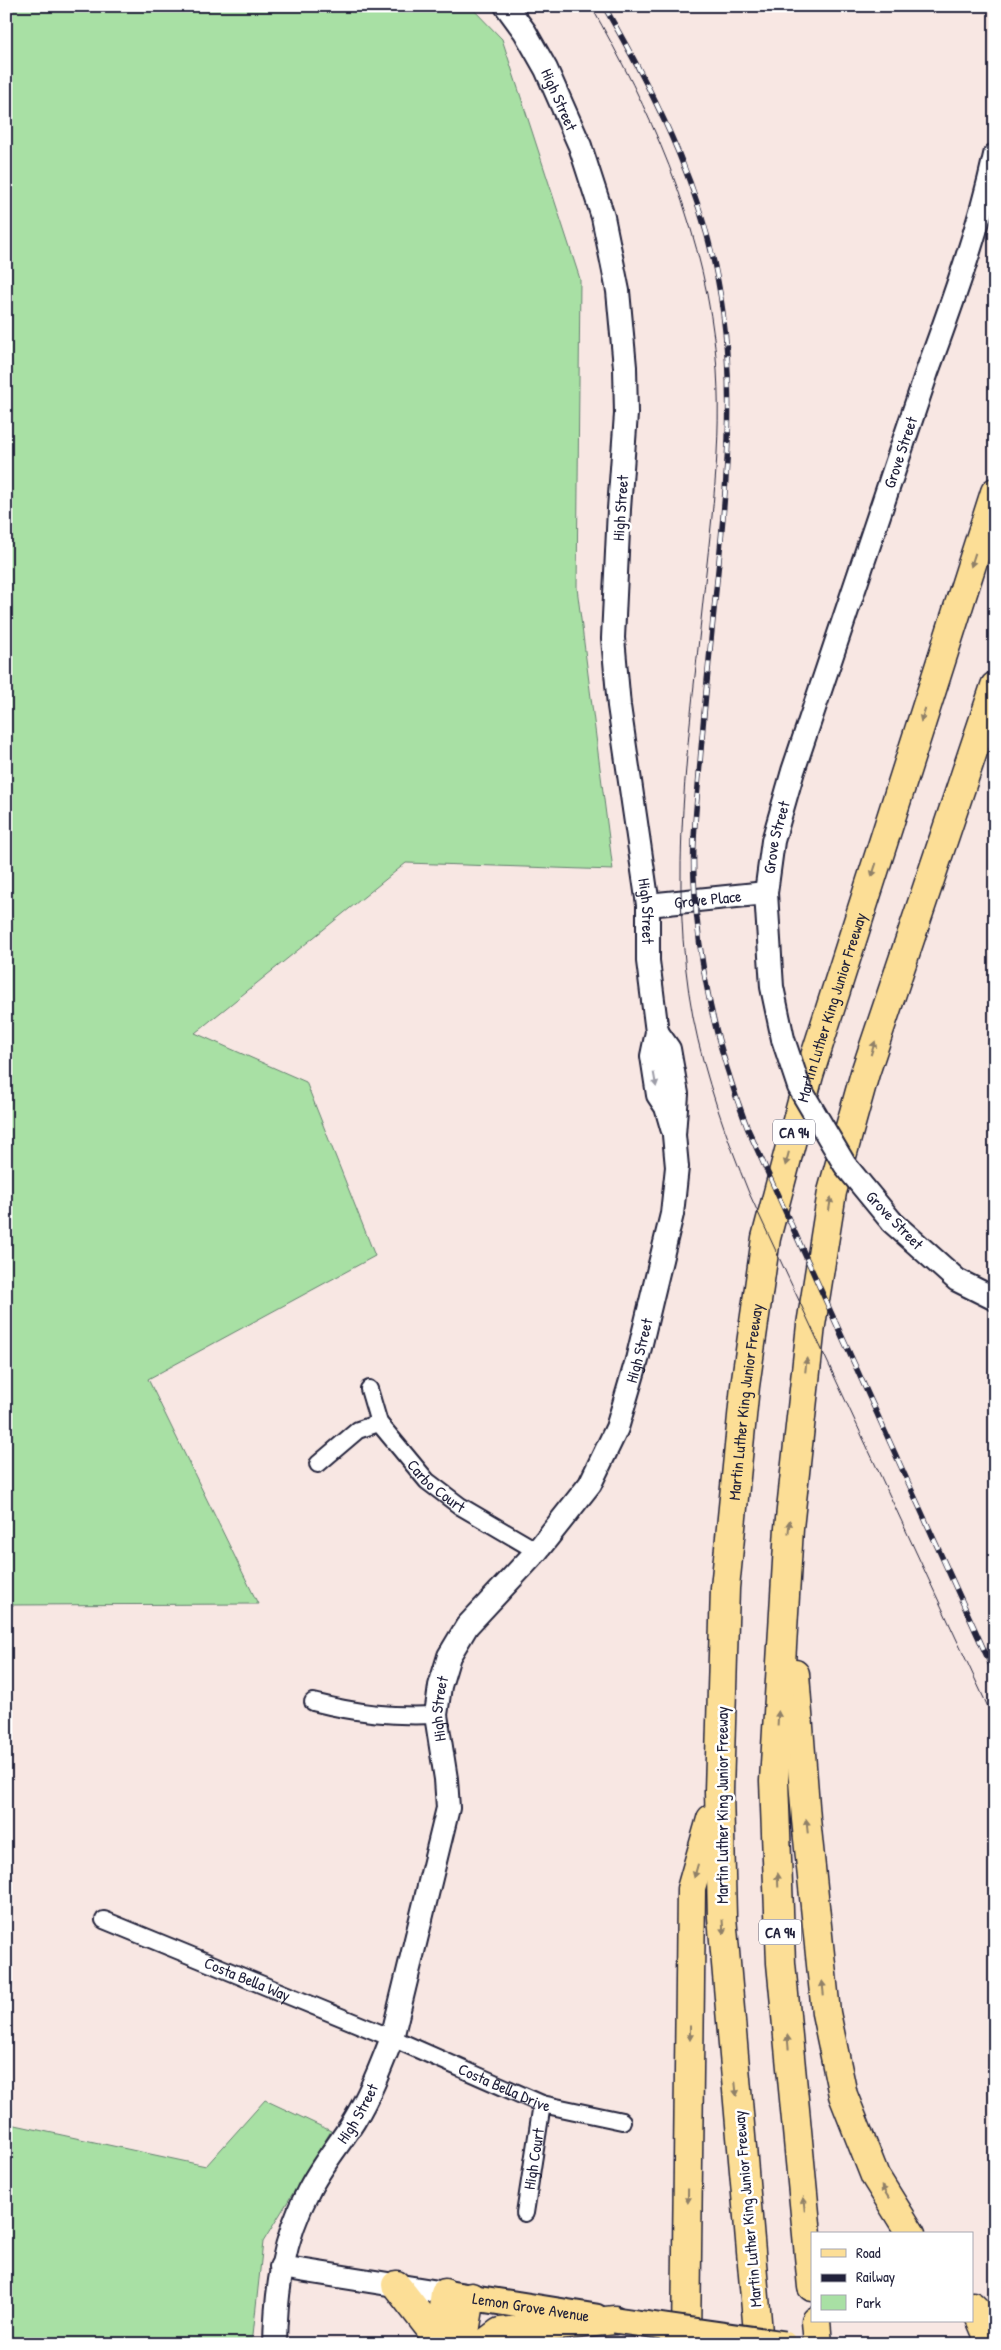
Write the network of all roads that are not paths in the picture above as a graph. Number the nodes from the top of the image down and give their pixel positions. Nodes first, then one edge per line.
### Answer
1 (506, 6) edge
2 (995, 155) edge
3 (994, 489) edge
4 (995, 686) edge
5 (995, 725) edge
6 (961, 782) junction
7 (766, 893) junction
8 (648, 904) junction
9 (995, 1299) edge
10 (369, 1389) dead end
11 (379, 1423) junction
12 (318, 1464) dead end
13 (537, 1552) junction
14 (786, 1576) junction
15 (313, 1702) dead end
16 (436, 1716) junction
17 (719, 1791) junction
18 (104, 1920) dead end
19 (392, 2038) junction
20 (542, 2104) junction
21 (622, 2120) dead end
22 (525, 2213) dead end
23 (909, 2232) edge
24 (281, 2267) junction
25 (811, 2277) edge
26 (396, 2285) junction
27 (445, 2293) junction
28 (471, 2297) junction
29 (974, 2308) edge
30 (616, 2320) junction
31 (816, 2322) edge
32 (446, 2342) edge
33 (275, 2344) edge
34 (484, 2344) edge
35 (686, 2344) edge
36 (759, 2344) edge
37 (784, 2344) edge
38 (818, 2344) edge
39 (990, 2344) edge

1 - 8 main road, High Street
2 - 7 main road, Grove Street
3 -> 17 highway, Martin Luther King Junior Freeway / CA 94
4 - 6 highway, CA 94
5 - 6 highway
14 -> 6 highway, CA 94
7 - 8 main road, Grove Place
7 - 9 main road, Grove Street, bridge
8 - 13 main road, High Street
10 - 11 street, Carbo Court
11 - 12 street
11 - 13 street, Carbo Court
13 - 16 main road, High Street
23 -> 14 highway
25 -> 14 highway, CA 94
15 - 16 street
16 - 19 main road, High Street
17 -> 35 highway
17 -> 36 highway, Martin Luther King Junior Freeway / CA 94
18 - 19 street, Costa Bella Way
19 - 20 street, Costa Bella Drive
19 - 24 main road, High Street
20 - 21 street, Costa Bella Drive
20 - 22 street, High Court
24 - 26 main road, Lemon Grove Avenue
24 - 33 main road, High Street
26 - 27 main road, Lemon Grove Avenue
26 - 32 highway
27 - 28 main road, Lemon Grove Avenue
27 - 32 highway
28 - 30 main road, Lemon Grove Avenue
28 - 32 highway
29 - 39 highway
30 - 34 highway
30 - 37 main road, Lemon Grove Avenue, bridge
31 - 38 highway

